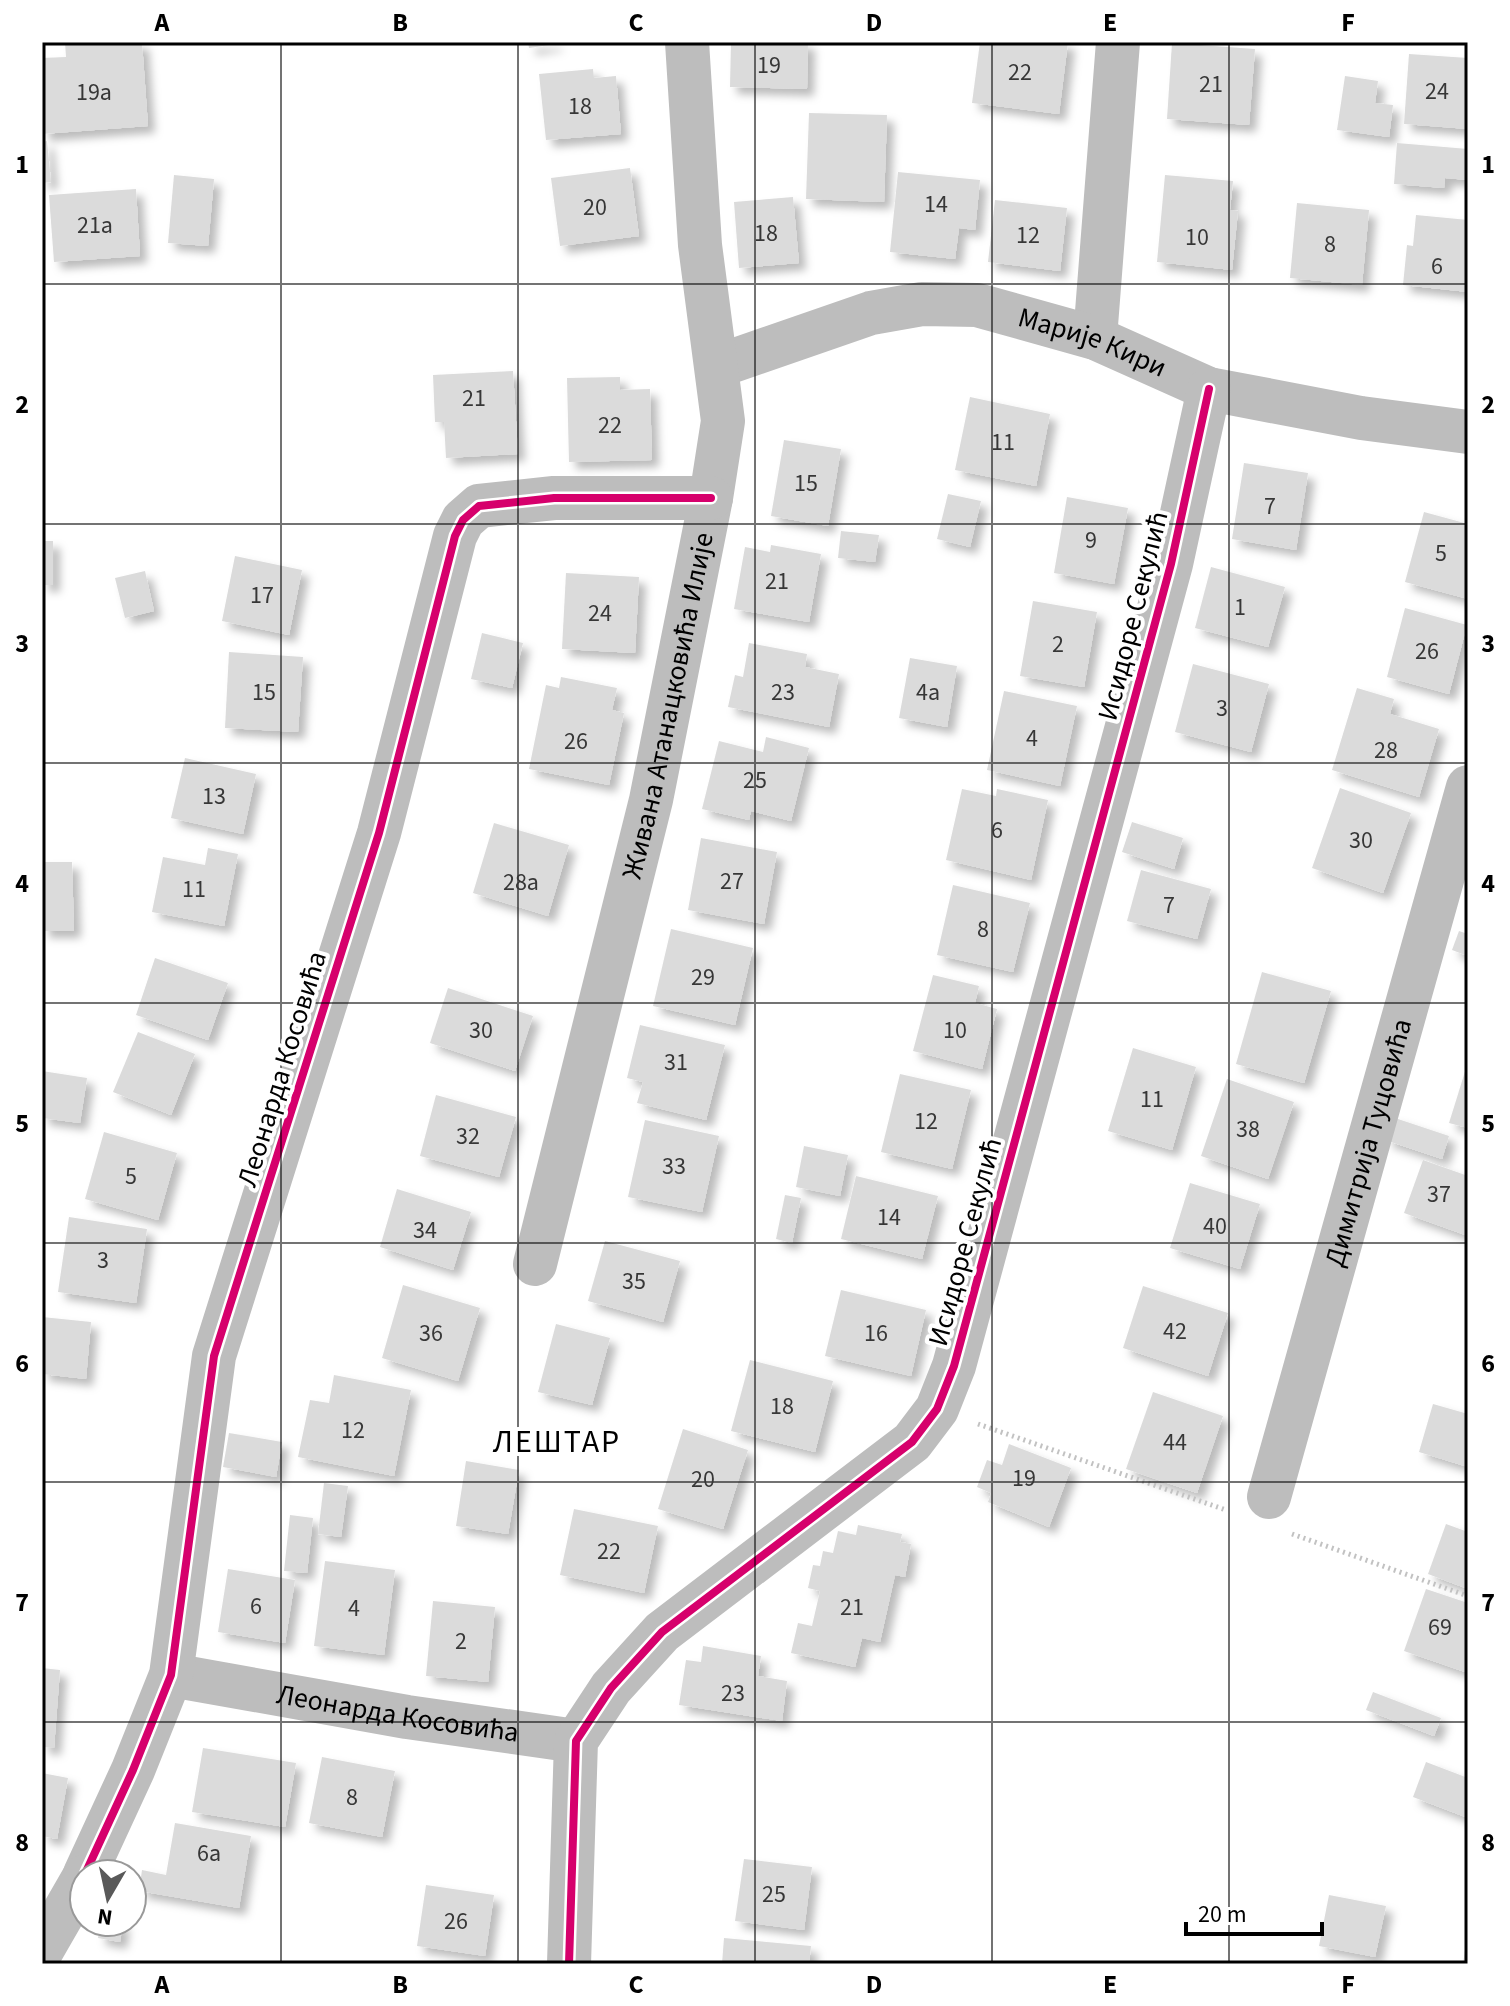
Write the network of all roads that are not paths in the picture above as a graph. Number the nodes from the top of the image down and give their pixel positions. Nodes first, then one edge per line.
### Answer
1 (687, 42) edge
2 (1118, 42) edge
3 (1095, 338) junction
4 (718, 366) junction
5 (1209, 389) junction
6 (1468, 432) edge
7 (711, 498) junction
8 (1468, 787) edge
9 (535, 1264) dead end
10 (1264, 1515) road end
11 (171, 1675) junction
12 (576, 1741) junction
13 (93, 1858) edge
14 (68, 1905) edge
15 (42, 1950) edge
16 (569, 1964) edge

1 - 4 street, Живана Атанацковића Илије
2 - 3 street
3 - 4 street, Марије Кири
3 - 5 street, Марије Кири
4 - 7 street, Живана Атанацковића Илије
5 - 6 street, Марије Кири
5 - 12 street, Исидоре Секулић
7 - 9 street, Живана Атанацковића Илије
7 - 11 street, Леонарда Косовића
8 - 10 street, Димитрија Туцовића
11 - 12 street, Леонарда Косовића
11 - 13 street, Леонарда Косовића
12 - 16 street
14 - 15 street, Леонарда Косовића

